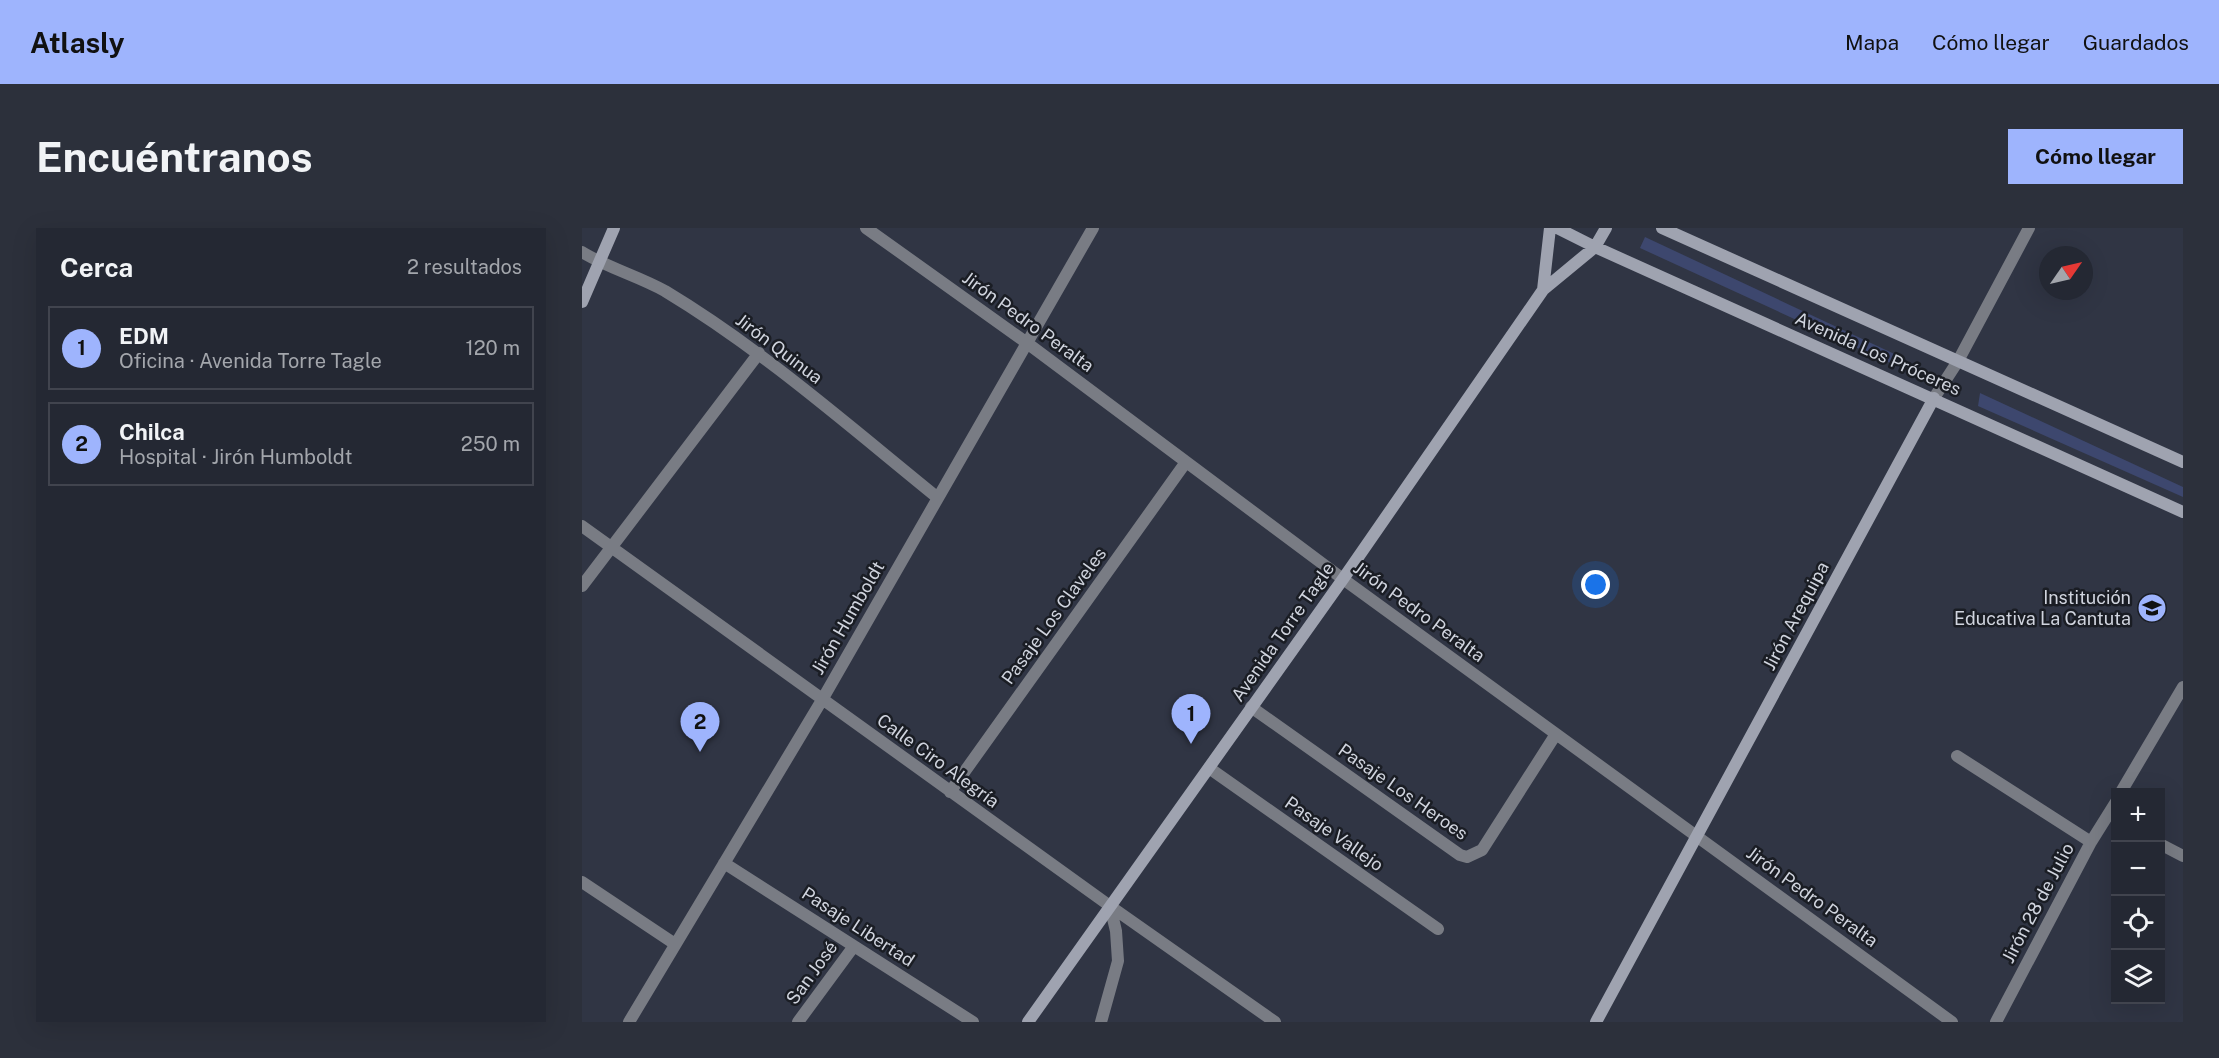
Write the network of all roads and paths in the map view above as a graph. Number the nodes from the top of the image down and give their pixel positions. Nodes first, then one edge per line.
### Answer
1 (614, 228) edge
2 (866, 228) edge
3 (1093, 228) edge
4 (1550, 228) edge
5 (1557, 228) edge
6 (1606, 228) edge
7 (1662, 228) edge
8 (2029, 228) edge
9 (1595, 247) junction
10 (582, 252) edge
11 (599, 262) junction
12 (1544, 290) junction
13 (582, 302) edge
14 (1027, 343) junction
15 (759, 352) junction
16 (1958, 361) junction
17 (1934, 399) junction
18 (1186, 462) junction
19 (2183, 462) edge
20 (938, 498) junction
21 (2183, 512) edge
22 (582, 526) edge
23 (611, 547) junction
24 (1343, 579) junction
25 (582, 586) edge
26 (2183, 687) edge
27 (822, 700) junction
28 (1251, 707) junction
29 (1556, 734) junction
30 (1957, 756) dead end
31 (1209, 768) junction
32 (2123, 788) edge
33 (950, 792) junction
34 (2111, 818) edge
35 (1697, 836) junction
36 (2091, 842) junction
37 (2165, 847) edge
38 (2183, 856) edge
39 (724, 863) junction
40 (582, 882) edge
41 (1110, 906) junction
42 (1438, 929) dead end
43 (675, 944) junction
44 (854, 946) junction
45 (628, 1022) edge
46 (798, 1022) edge
47 (973, 1022) edge
48 (1028, 1022) edge
49 (1101, 1022) edge
50 (1275, 1022) edge
51 (1596, 1022) edge
52 (1952, 1022) edge
53 (1996, 1022) edge

1 - 11 street
2 - 14 street, Jirón Pedro Peralta
3 - 14 street, Jirón Humboldt
4 - 12 street, Avenida Torre Tagle
5 - 9 street, Avenida Los Próceres
6 - 9 street, Avenida Torre Tagle
7 - 16 street, Avenida Los Próceres
8 - 16 street, Jirón Arequipa
9 - 12 street, Avenida Torre Tagle
9 - 17 street, Avenida Los Próceres
10 - 11 street, Jirón Quinua
11 - 13 street
11 - 15 street, Jirón Quinua
12 - 24 street, Avenida Torre Tagle
14 - 18 street, Jirón Pedro Peralta
14 - 20 street, Jirón Humboldt
15 - 20 street, Jirón Quinua
15 - 23 street
16 - 17 street, Jirón Arequipa
16 - 19 street, Avenida Los Próceres
17 - 21 street, Avenida Los Próceres
17 - 35 street, Jirón Arequipa
18 - 24 street, Jirón Pedro Peralta
18 - 33 street, Pasaje Los Claveles
20 - 27 street, Jirón Humboldt
22 - 23 street, Calle Ciro Alegría
23 - 25 street
23 - 27 street, Calle Ciro Alegría
24 - 28 street, Avenida Torre Tagle
24 - 29 street, Jirón Pedro Peralta
26 - 32 street
27 - 33 street, Calle Ciro Alegría
27 - 39 street, Jirón Humboldt
28 - 29 street, Pasaje Los Heroes
28 - 31 street, Avenida Torre Tagle
29 - 35 street, Jirón Pedro Peralta
30 - 36 street
31 - 41 street, Avenida Torre Tagle
31 - 42 street, Pasaje Vallejo
33 - 41 street, Calle Ciro Alegría
34 - 36 street, Jirón 28 de Julio
35 - 51 street, Jirón Arequipa
35 - 52 street, Jirón Pedro Peralta
36 - 53 street, Jirón 28 de Julio
37 - 38 street
39 - 43 street, Jirón Humboldt
39 - 44 street, Pasaje Libertad
40 - 43 street
41 - 48 street, Avenida Torre Tagle
41 - 49 street
41 - 50 street, Calle Ciro Alegría
43 - 45 street, Jirón Humboldt
44 - 46 street, San José
44 - 47 street, Pasaje Libertad

